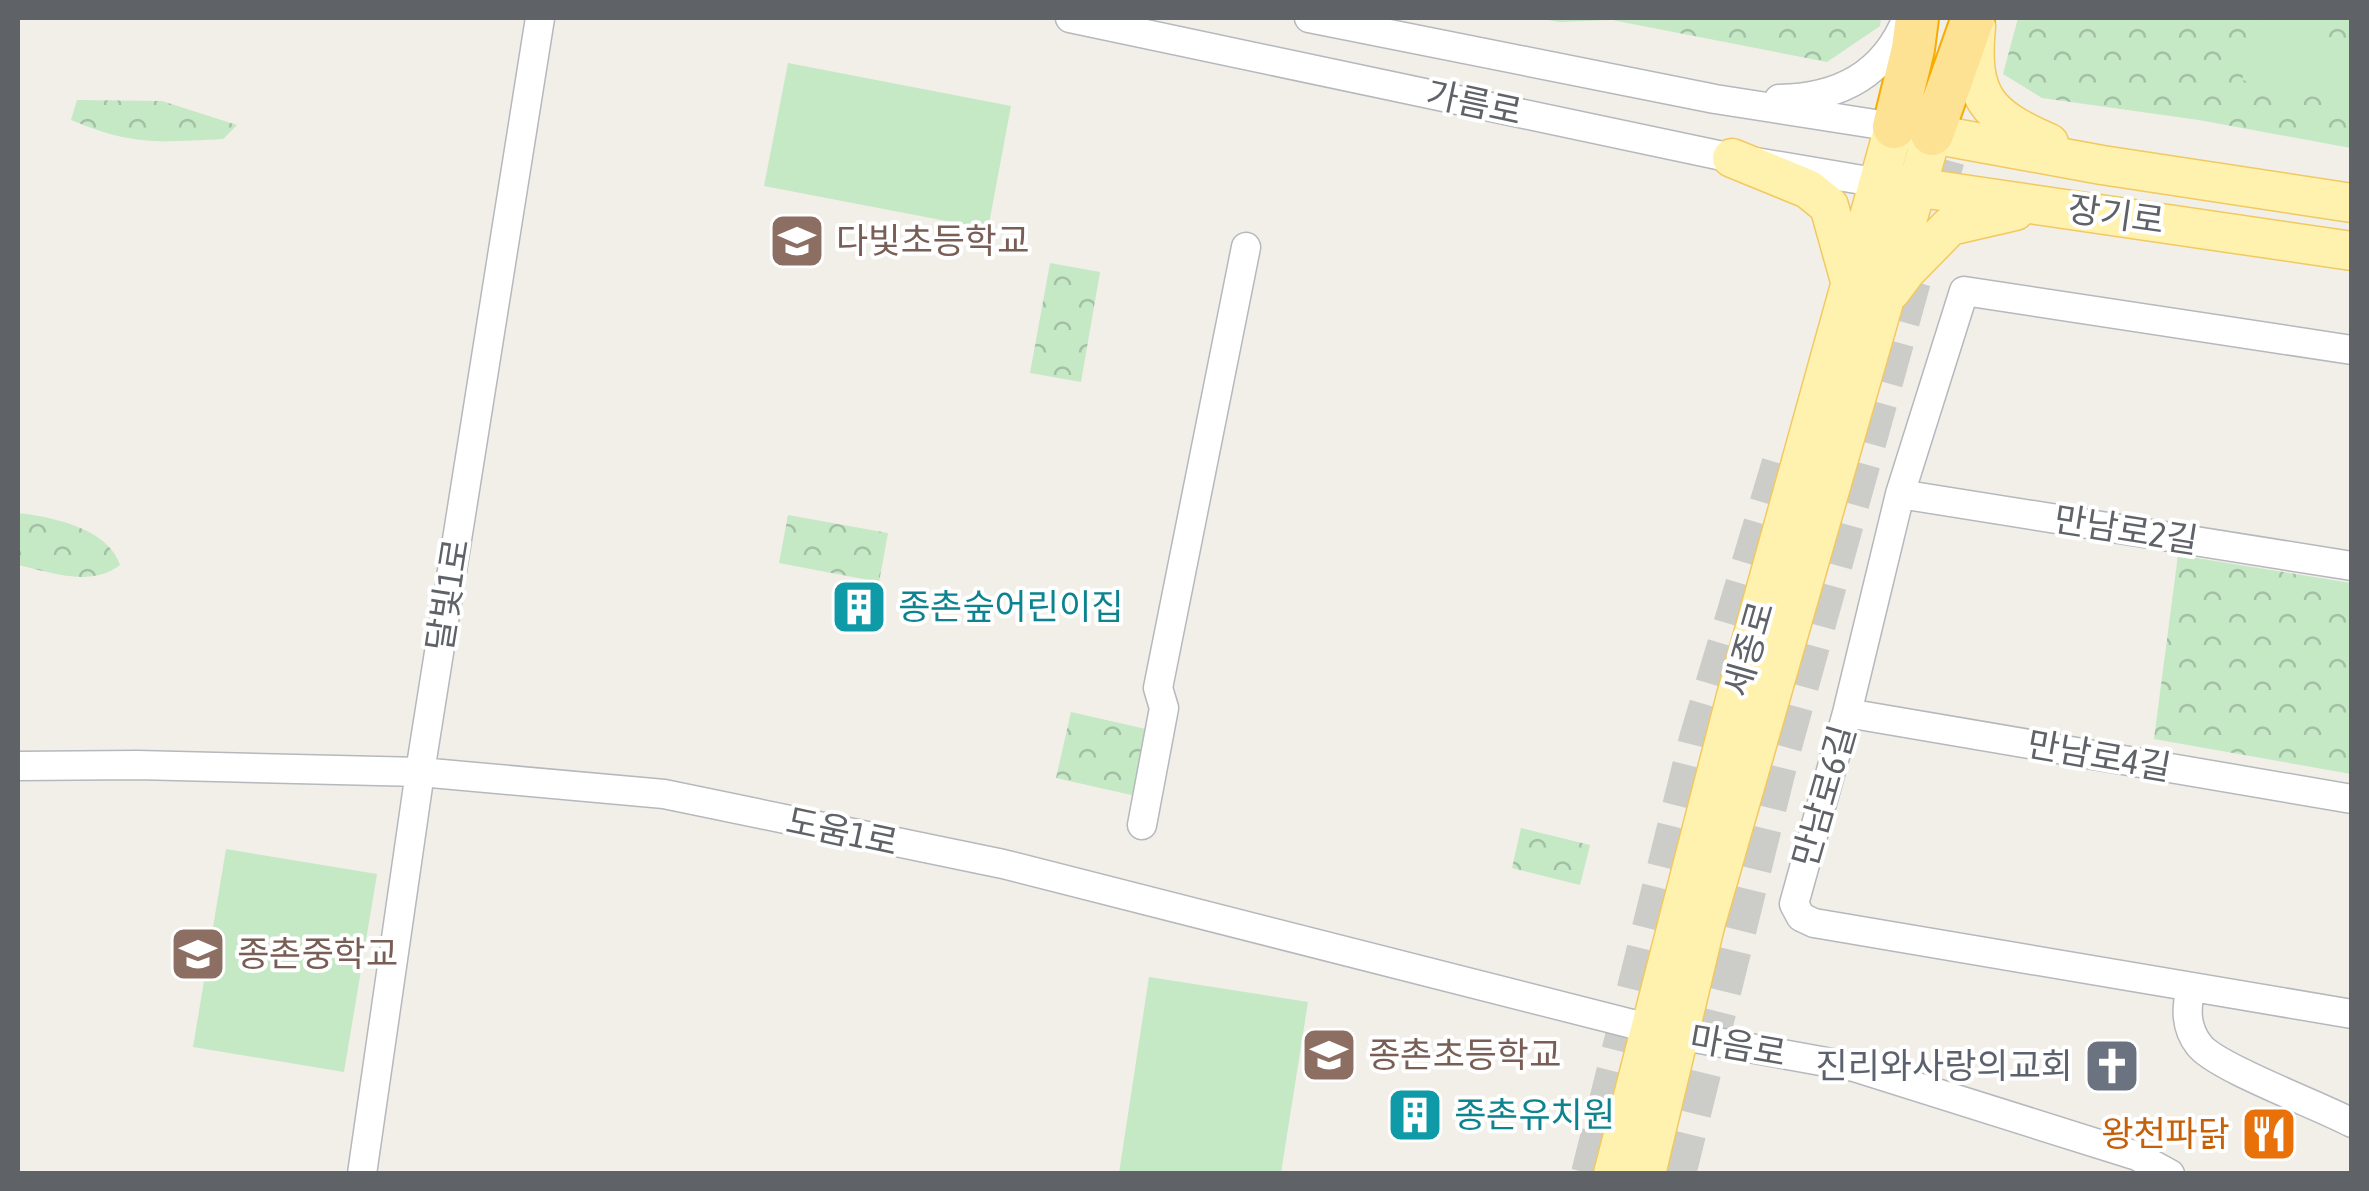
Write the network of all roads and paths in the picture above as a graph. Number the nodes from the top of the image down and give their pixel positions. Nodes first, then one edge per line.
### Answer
1 (540, 18) edge
2 (1070, 18) edge
3 (1309, 18) edge
4 (1907, 18) edge
5 (1917, 18) edge
6 (1975, 18) edge
7 (1715, 99) junction
8 (1913, 130) junction
9 (1732, 158) junction
10 (2102, 165) junction
11 (1898, 185) junction
12 (2352, 202) edge
13 (2086, 210) junction
14 (1246, 247) dead end
15 (2352, 251) edge
16 (1867, 295) junction
17 (2352, 350) edge
18 (1900, 494) junction
19 (2352, 566) edge
20 (1847, 713) junction
21 (18, 766) edge
22 (420, 772) junction
23 (2352, 799) edge
24 (1142, 825) dead end
25 (2192, 987) junction
26 (2352, 1014) edge
27 (1663, 1032) junction
28 (2352, 1123) edge
29 (362, 1174) edge
30 (1613, 1174) edge
31 (1646, 1174) edge
32 (2170, 1174) edge

1 - 22 street, 달빛1로
2 - 9 street, 가름로
3 - 7 street, 가름로
4 - 7 street
5 - 8 highway
6 - 8 highway
6 - 10 main road
7 - 8 street, 가름로
8 - 10 main road, 장기로
8 - 11 main road, 세종로
9 - 11 street, 가름로
9 - 16 main road
10 - 12 main road, 장기로
11 - 13 main road, 장기로
11 - 16 main road, 세종로
13 - 15 main road, 장기로
13 - 16 main road
14 - 24 street
16 - 27 main road, 세종로
17 - 18 street, 만남로6길
18 - 19 street, 만남로2길
18 - 20 street, 만남로6길
20 - 23 street, 만남로4길
20 - 25 street, 만남로6길
21 - 22 street, 도움1로
22 - 27 street, 도움1로
22 - 29 street, 달빛1로
25 - 26 street, 만남로6길
25 - 28 street
27 - 30 main road, 세종로
27 - 31 main road, 세종로
27 - 32 street, 마음로

